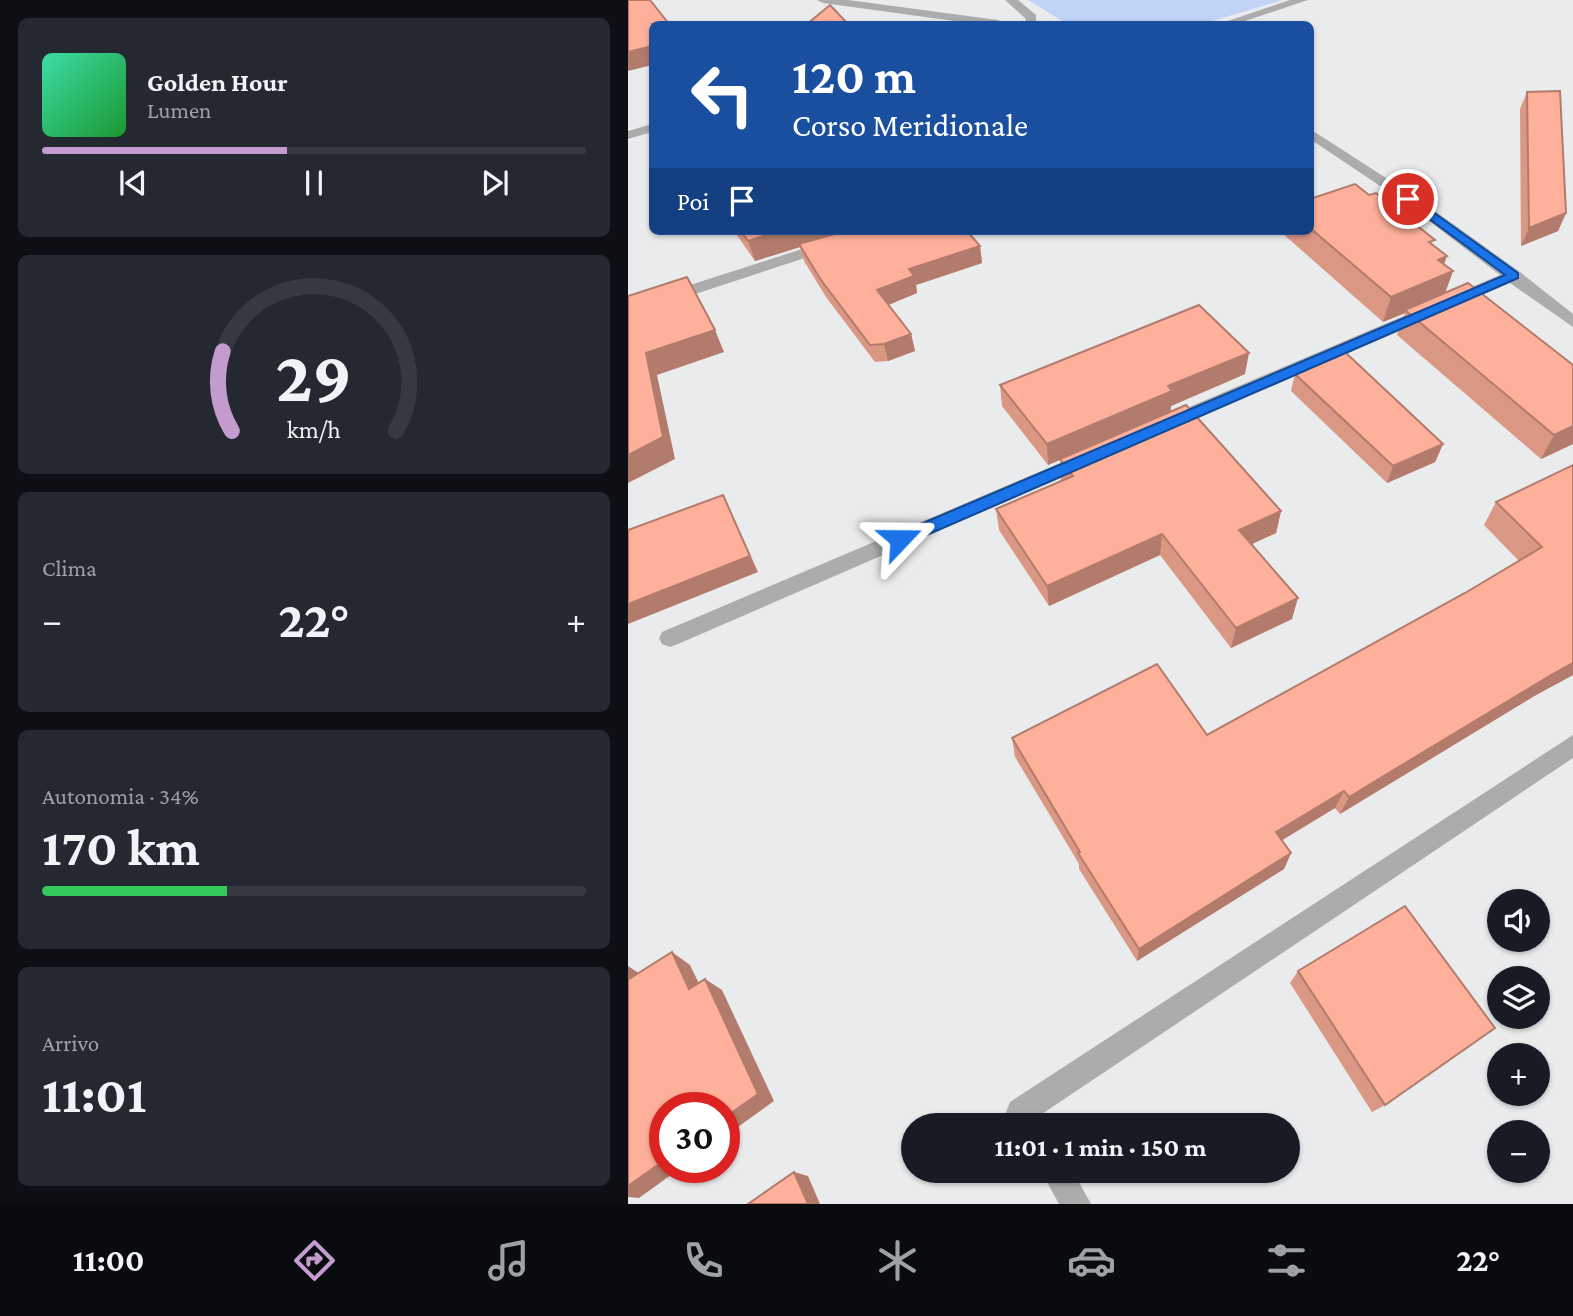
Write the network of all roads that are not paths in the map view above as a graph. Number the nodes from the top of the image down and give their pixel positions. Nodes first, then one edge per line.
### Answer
1 (823, 0) edge
2 (1011, 0) edge
3 (1302, 0) edge
4 (1311, 0) edge
5 (976, 21) edge
6 (1031, 21) edge
7 (1235, 21) edge
8 (1267, 21) edge
9 (649, 129) edge
10 (628, 135) edge
11 (1314, 135) edge
12 (861, 235) edge
13 (1514, 275) junction
14 (628, 311) edge
15 (1573, 322) edge
16 (1156, 429) edge
17 (1105, 451) edge
18 (670, 638) dead end
19 (1573, 745) edge
20 (1022, 1113) edge
21 (1063, 1183) edge
22 (1075, 1204) edge

1 - 5 street
2 - 6 street
3 - 7 street
4 - 8 street
9 - 10 street
11 - 13 street
12 - 14 street
13 - 15 street
13 - 16 street
17 - 18 street
19 - 20 street
21 - 22 street

